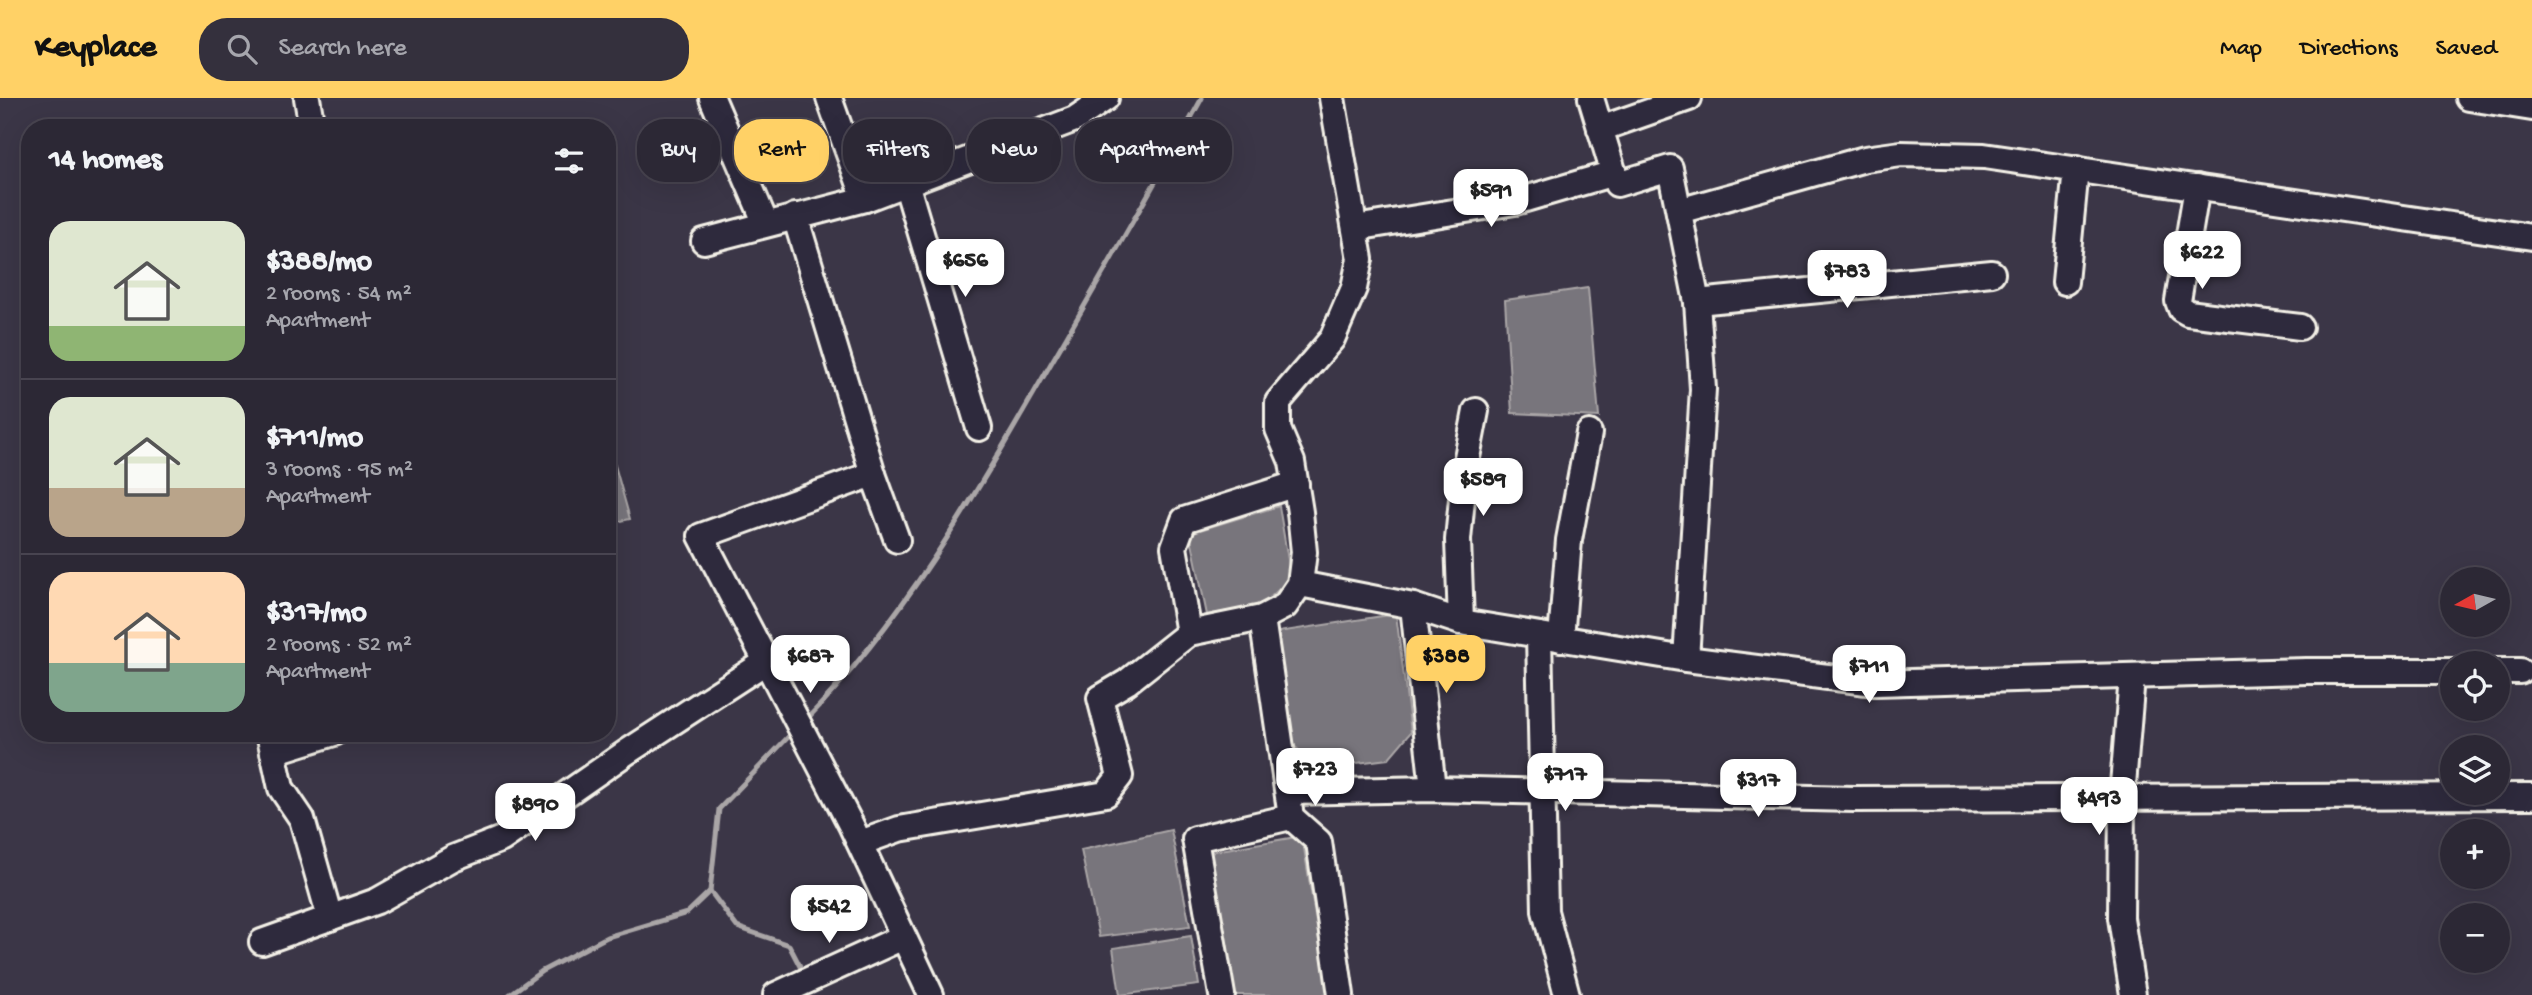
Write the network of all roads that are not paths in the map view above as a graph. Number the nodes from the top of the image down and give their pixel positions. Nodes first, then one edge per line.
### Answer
1 (307, 98) edge
2 (829, 98) edge
3 (1106, 98) edge
4 (1332, 98) edge
5 (1591, 98) edge
6 (1689, 98) edge
7 (2469, 98) edge
8 (718, 100) edge
9 (2532, 108) edge
10 (310, 119) edge
11 (1600, 129) junction
12 (2076, 169) junction
13 (1614, 173) junction
14 (906, 183) junction
15 (2197, 187) junction
16 (864, 199) junction
17 (1679, 211) junction
18 (795, 216) junction
19 (766, 225) junction
20 (1355, 228) junction
21 (2532, 237) edge
22 (704, 241) dead end
23 (1992, 273) dead end
24 (2065, 282) dead end
25 (1697, 302) junction
26 (2300, 327) dead end
27 (1476, 411) dead end
28 (979, 428) dead end
29 (1588, 433) dead end
30 (873, 474) junction
31 (1296, 484) junction
32 (897, 540) dead end
33 (1300, 584) junction
34 (1413, 606) junction
35 (1262, 618) junction
36 (1461, 622) junction
37 (1189, 633) junction
38 (1550, 637) junction
39 (1686, 659) junction
40 (766, 661) junction
41 (2440, 671) edge
42 (2132, 677) junction
43 (271, 743) edge
44 (1433, 789) junction
45 (1288, 792) junction
46 (1542, 792) junction
47 (2532, 796) edge
48 (2122, 797) junction
49 (1292, 817) junction
50 (860, 844) junction
51 (330, 918) junction
52 (903, 937) junction
53 (262, 942) dead end
54 (776, 995) edge
55 (930, 995) edge
56 (1222, 995) edge
57 (1341, 995) edge
58 (1567, 995) edge
59 (2133, 995) edge

1 - 10 street
2 - 16 street
3 - 14 street
4 - 20 street
5 - 11 street
6 - 11 street
7 - 9 street
8 - 19 street
11 - 13 street
12 - 15 street
12 - 17 street
12 - 24 street
13 - 17 street
13 - 20 street
14 - 16 street
14 - 28 street
15 - 21 street
15 - 26 street
16 - 18 street
17 - 25 street
18 - 19 street
18 - 30 street
19 - 22 street
20 - 31 street
23 - 25 street
25 - 39 street
27 - 36 street
29 - 38 street
30 - 32 street
30 - 40 street
31 - 33 street
31 - 37 street
33 - 34 street
33 - 35 street
34 - 36 street
34 - 44 street
35 - 37 street
35 - 45 street
36 - 38 street
37 - 50 street
38 - 39 street
38 - 46 street
39 - 42 street
40 - 50 street
40 - 51 street
41 - 42 street
42 - 48 street
43 - 51 street
44 - 45 street
44 - 46 street
45 - 49 street
46 - 48 street
46 - 58 street
47 - 48 street
48 - 59 street
49 - 56 street
49 - 57 street
50 - 52 street
51 - 53 street
52 - 54 street
52 - 55 street

